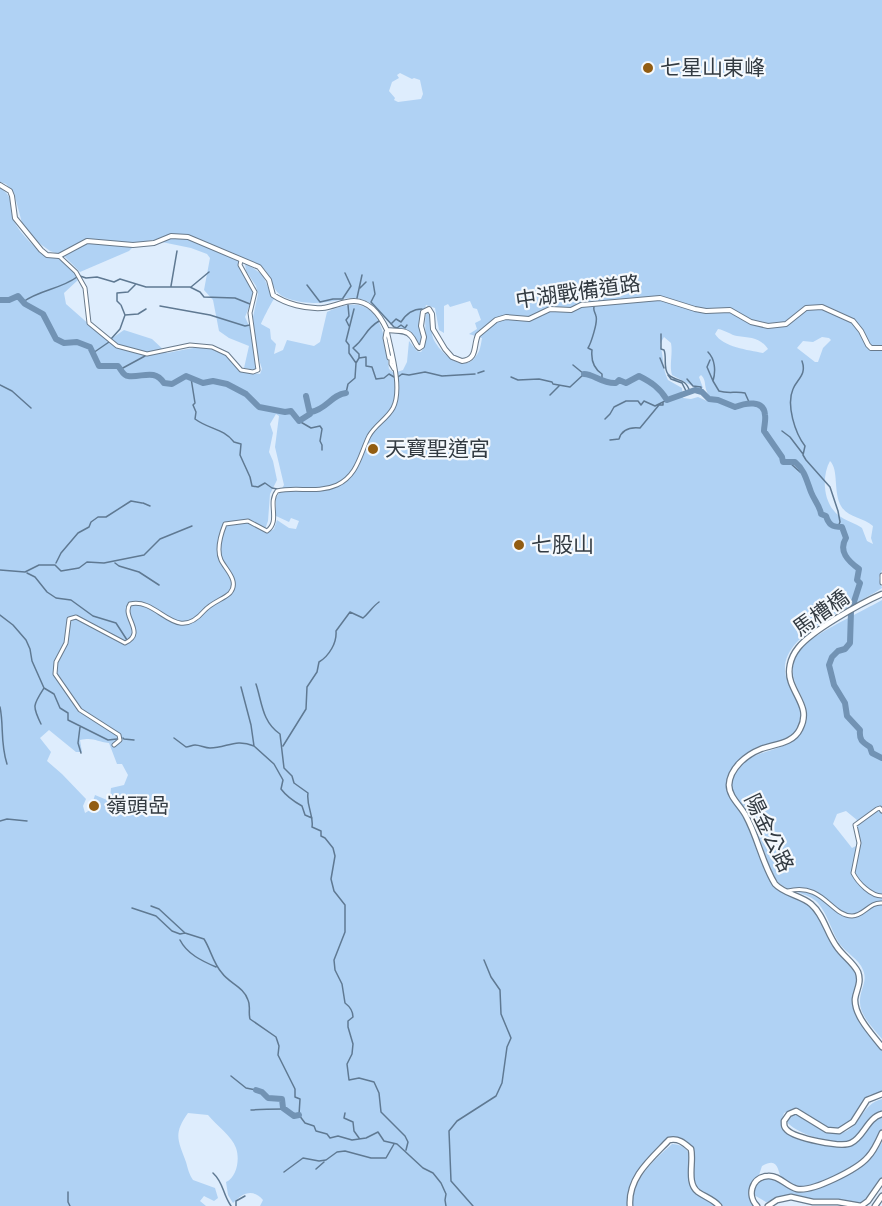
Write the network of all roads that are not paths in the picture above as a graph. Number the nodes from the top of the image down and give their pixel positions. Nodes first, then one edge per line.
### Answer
1 (0, 185) edge
2 (59, 256) junction
3 (241, 260) junction
4 (387, 330) junction
5 (882, 348) edge
6 (389, 358) junction
7 (391, 364) junction
8 (394, 369) junction
9 (882, 575) edge
10 (882, 583) edge
11 (882, 594) edge
12 (789, 668) joint
13 (114, 745) dead end
14 (882, 811) edge
15 (787, 892) junction
16 (882, 896) edge
17 (882, 903) edge
18 (882, 1047) edge
19 (882, 1094) edge
20 (882, 1114) edge
21 (882, 1133) edge
22 (882, 1180) edge
23 (882, 1196) edge
24 (630, 1206) edge
25 (719, 1206) edge
26 (757, 1206) edge
27 (768, 1206) edge
28 (875, 1206) edge

1 - 2 street
2 - 3 street
2 - 3 street
3 - 4 street
4 - 5 street, 中湖戰備道路
4 - 6 street
4 - 7 street
4 - 8 street
6 - 7 street
6 - 8 street
7 - 8 street
8 - 13 street
9 - 10 street
11 - 12 main road, 馬槽橋
12 - 15 main road, 陽金公路
14 - 16 street
15 - 17 street
15 - 18 main road, 陽金公路
19 - 20 main road
21 - 26 main road
22 - 27 main road
23 - 28 main road
24 - 25 main road

